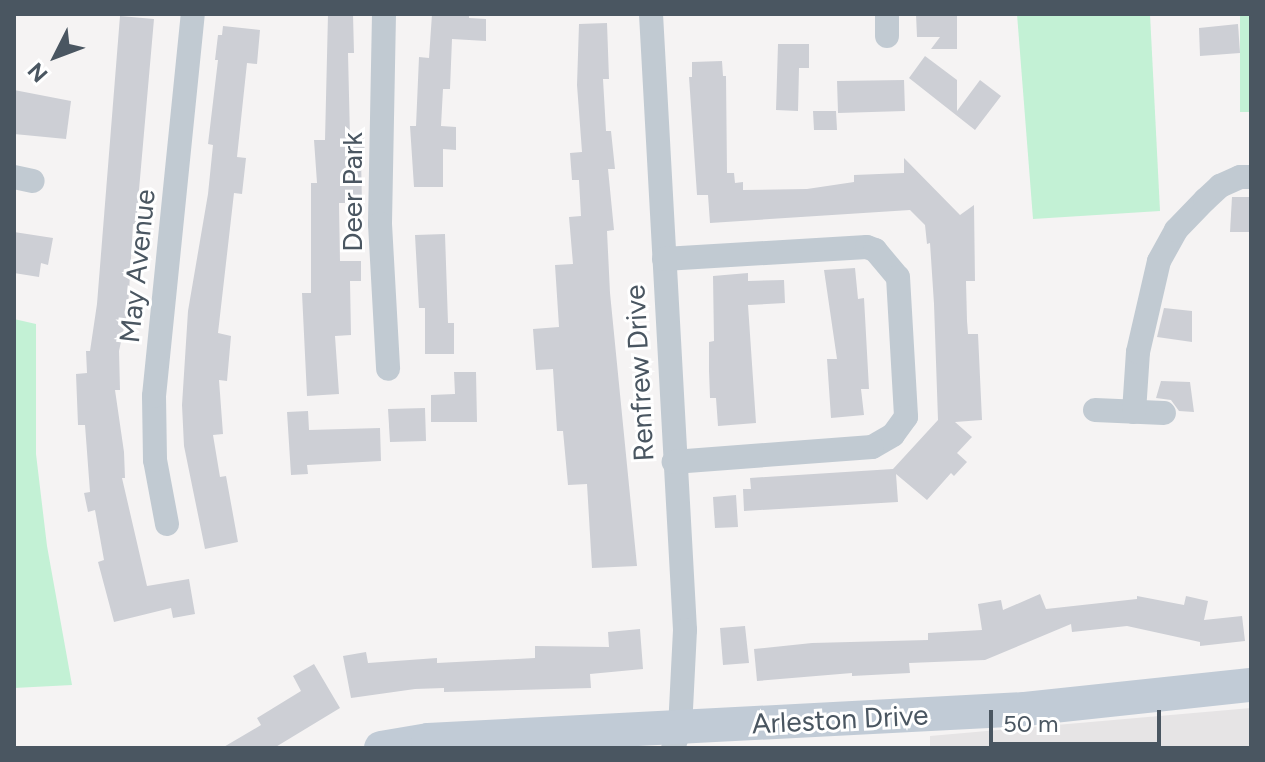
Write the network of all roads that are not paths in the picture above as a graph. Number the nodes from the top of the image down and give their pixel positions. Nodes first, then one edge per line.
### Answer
1 (193, 14) edge
2 (384, 14) edge
3 (651, 14) edge
4 (1251, 177) edge
5 (664, 259) junction
6 (388, 369) dead end
7 (1095, 410) dead end
8 (1134, 412) junction
9 (1164, 413) dead end
10 (674, 462) junction
11 (167, 524) dead end
12 (1251, 685) edge
13 (676, 738) edge
14 (381, 748) edge

1 - 11 street, May Avenue
2 - 6 street, Deer Park
3 - 5 street, Renfrew Drive
4 - 8 street
5 - 10 street, Renfrew Drive
5 - 10 street
7 - 8 street
8 - 9 street
10 - 13 street, Renfrew Drive
12 - 13 street, Arleston Drive
13 - 14 street, Arleston Drive

